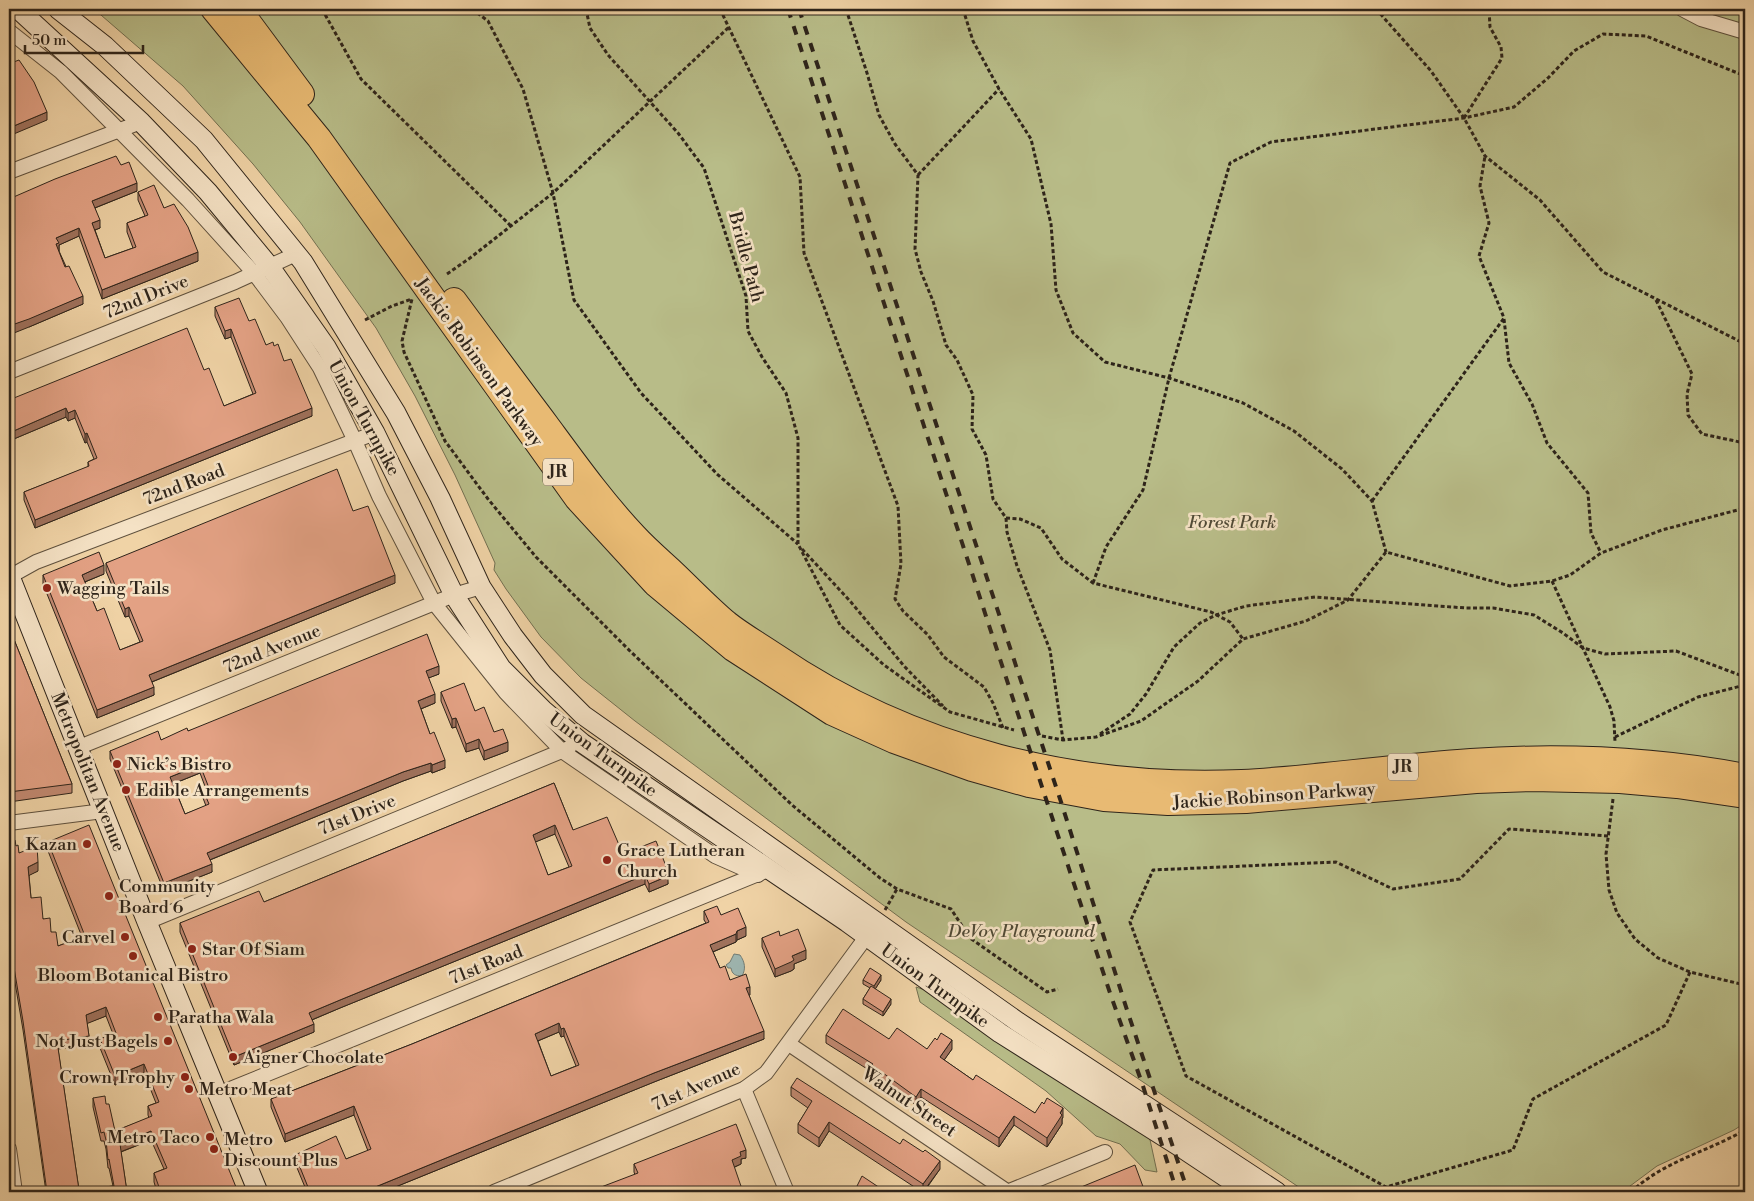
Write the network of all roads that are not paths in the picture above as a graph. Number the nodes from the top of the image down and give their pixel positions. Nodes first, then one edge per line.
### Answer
1 (18, 9) edge
2 (58, 9) edge
3 (213, 9) edge
4 (239, 9) edge
5 (1682, 9) edge
6 (9, 31) edge
7 (1745, 32) edge
8 (141, 122) junction
9 (119, 130) junction
10 (9, 172) edge
11 (296, 254) junction
12 (262, 270) junction
13 (9, 372) edge
14 (376, 433) junction
15 (355, 441) junction
16 (9, 576) edge
17 (481, 587) junction
18 (454, 595) junction
19 (434, 603) junction
20 (582, 743) junction
21 (77, 748) junction
22 (562, 751) junction
23 (1745, 776) edge
24 (1745, 796) edge
25 (103, 811) junction
26 (9, 823) edge
27 (763, 872) junction
28 (147, 922) junction
29 (876, 923) junction
30 (789, 1044) junction
31 (744, 1089) junction
32 (218, 1094) junction
33 (9, 1149) edge
34 (1105, 1152) dead end
35 (15, 1192) edge
36 (258, 1192) edge
37 (494, 1192) edge
38 (787, 1192) edge
39 (1008, 1192) edge
40 (1248, 1192) edge
41 (1277, 1192) edge

1 - 8 main road, Union Turnpike
2 - 11 main road, Union Turnpike
3 - 24 highway, Jackie Robinson Parkway / JR
4 - 23 highway, Jackie Robinson Parkway / JR
5 - 7 street
6 - 9 street, Union Turnpike
8 - 9 street
8 - 12 main road, Union Turnpike
9 - 10 street
9 - 12 street, Union Turnpike
11 - 12 street, 72nd Drive
11 - 17 main road, Union Turnpike
12 - 13 street, 72nd Drive
12 - 14 main road, Union Turnpike
12 - 15 street, Union Turnpike
14 - 15 street, 72nd Road
14 - 18 main road, Union Turnpike
15 - 16 street, 72nd Road
15 - 19 street, Union Turnpike
16 - 21 main road, Metropolitan Avenue
17 - 18 street, 72nd Avenue
17 - 29 main road, Union Turnpike
18 - 19 street, 72nd Avenue
18 - 20 main road, Union Turnpike
19 - 21 street, 72nd Avenue
19 - 22 street, Union Turnpike
20 - 22 street, 71st Drive
20 - 27 main road, Union Turnpike
21 - 25 main road, Metropolitan Avenue
22 - 27 street, Union Turnpike
22 - 28 street, 71st Drive
25 - 26 street
25 - 28 main road, Metropolitan Avenue
27 - 29 main road, Union Turnpike
27 - 32 street, 71st Road
28 - 32 main road, Metropolitan Avenue
29 - 30 street, 71st Avenue
29 - 40 main road, Union Turnpike
29 - 41 main road, Union Turnpike
30 - 31 street, 71st Avenue
30 - 39 street, Walnut Street
31 - 37 street, 71st Avenue
31 - 38 street
32 - 36 main road, Metropolitan Avenue
33 - 35 street
34 - 39 street

